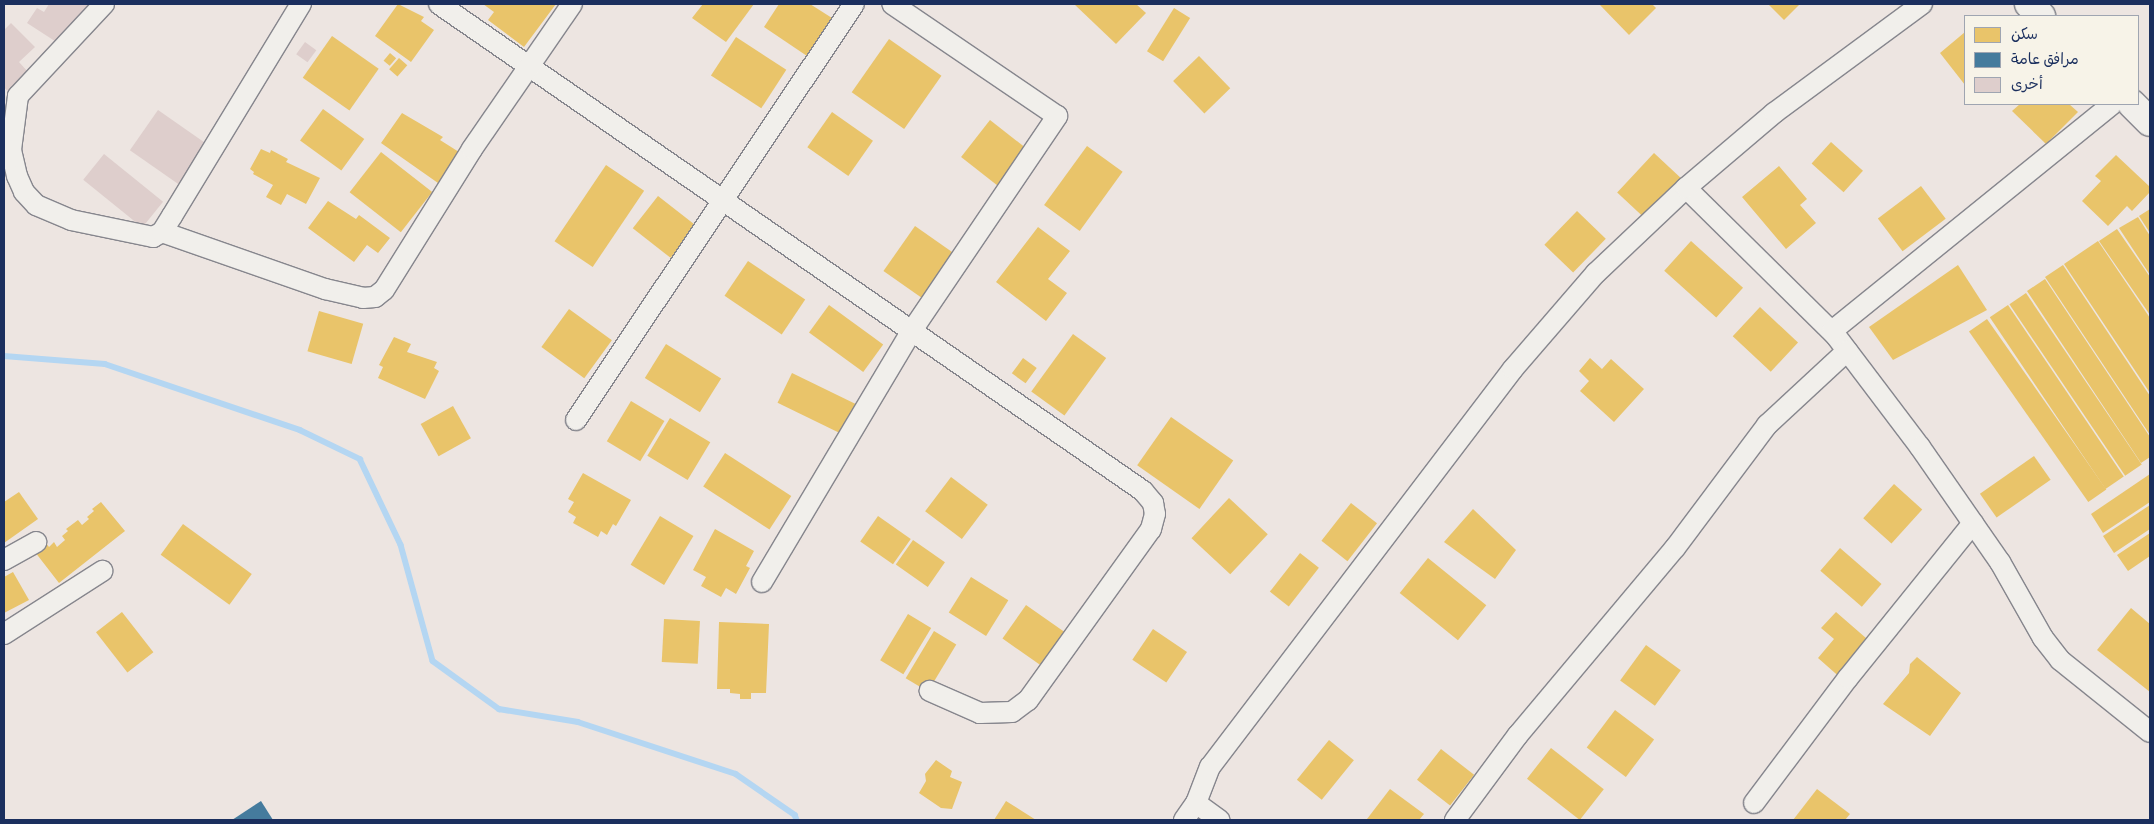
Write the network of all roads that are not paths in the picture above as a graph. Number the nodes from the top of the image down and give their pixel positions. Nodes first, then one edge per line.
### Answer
1 (104, 4) edge
2 (301, 4) edge
3 (439, 4) edge
4 (572, 4) edge
5 (854, 4) edge
6 (892, 4) edge
7 (1922, 4) edge
8 (2029, 4) edge
9 (2040, 15) edge
10 (528, 67) junction
11 (2111, 105) edge
12 (2133, 105) edge
13 (2150, 122) edge
14 (1686, 188) junction
15 (721, 202) junction
16 (162, 232) junction
17 (1832, 331) junction
18 (911, 332) junction
19 (1847, 351) junction
20 (576, 420) dead end
21 (1973, 523) junction
22 (36, 542) dead end
23 (4, 560) edge
24 (102, 571) dead end
25 (762, 582) dead end
26 (4, 634) edge
27 (930, 691) dead end
28 (2150, 732) edge
29 (1196, 803) junction
30 (1754, 803) dead end
31 (1184, 820) edge
32 (1219, 820) edge
33 (1455, 820) edge

1 - 16 street
2 - 16 street
3 - 10 street
4 - 10 street
5 - 15 street
6 - 18 street
7 - 14 street
8 - 9 main road
10 - 15 street
10 - 16 street
11 - 17 street
12 - 13 main road
14 - 17 street
14 - 29 street
15 - 18 street
15 - 20 street
17 - 19 street
18 - 25 street
18 - 27 street
19 - 21 street
19 - 33 street
21 - 28 street
21 - 30 street
22 - 23 street
24 - 26 street
29 - 31 street
29 - 32 street

